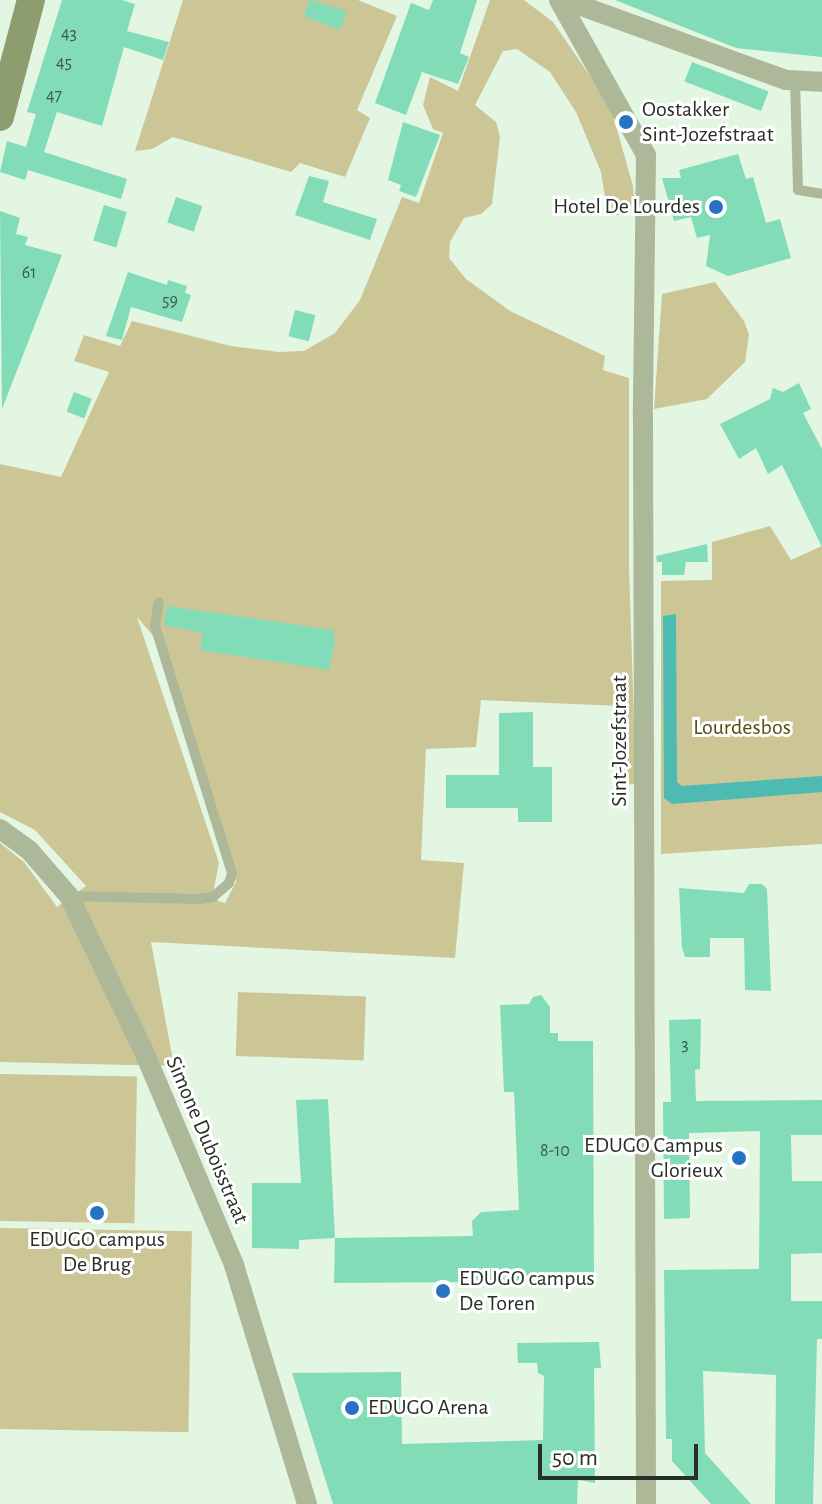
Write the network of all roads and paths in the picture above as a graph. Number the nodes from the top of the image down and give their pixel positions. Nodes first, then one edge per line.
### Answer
1 (31, 0) edge
2 (562, 0) edge
3 (795, 81) junction
4 (822, 82) edge
5 (0, 117) edge
6 (822, 194) edge
7 (159, 602) dead end
8 (0, 829) edge
9 (69, 896) junction
10 (307, 1504) edge
11 (646, 1504) edge

1 - 5 street
2 - 3 street
2 - 11 street, Sint-Jozefstraat
3 - 4 street
3 - 6 lane
7 - 9 lane
8 - 9 street, Simone Duboisstraat
9 - 10 street, Simone Duboisstraat

